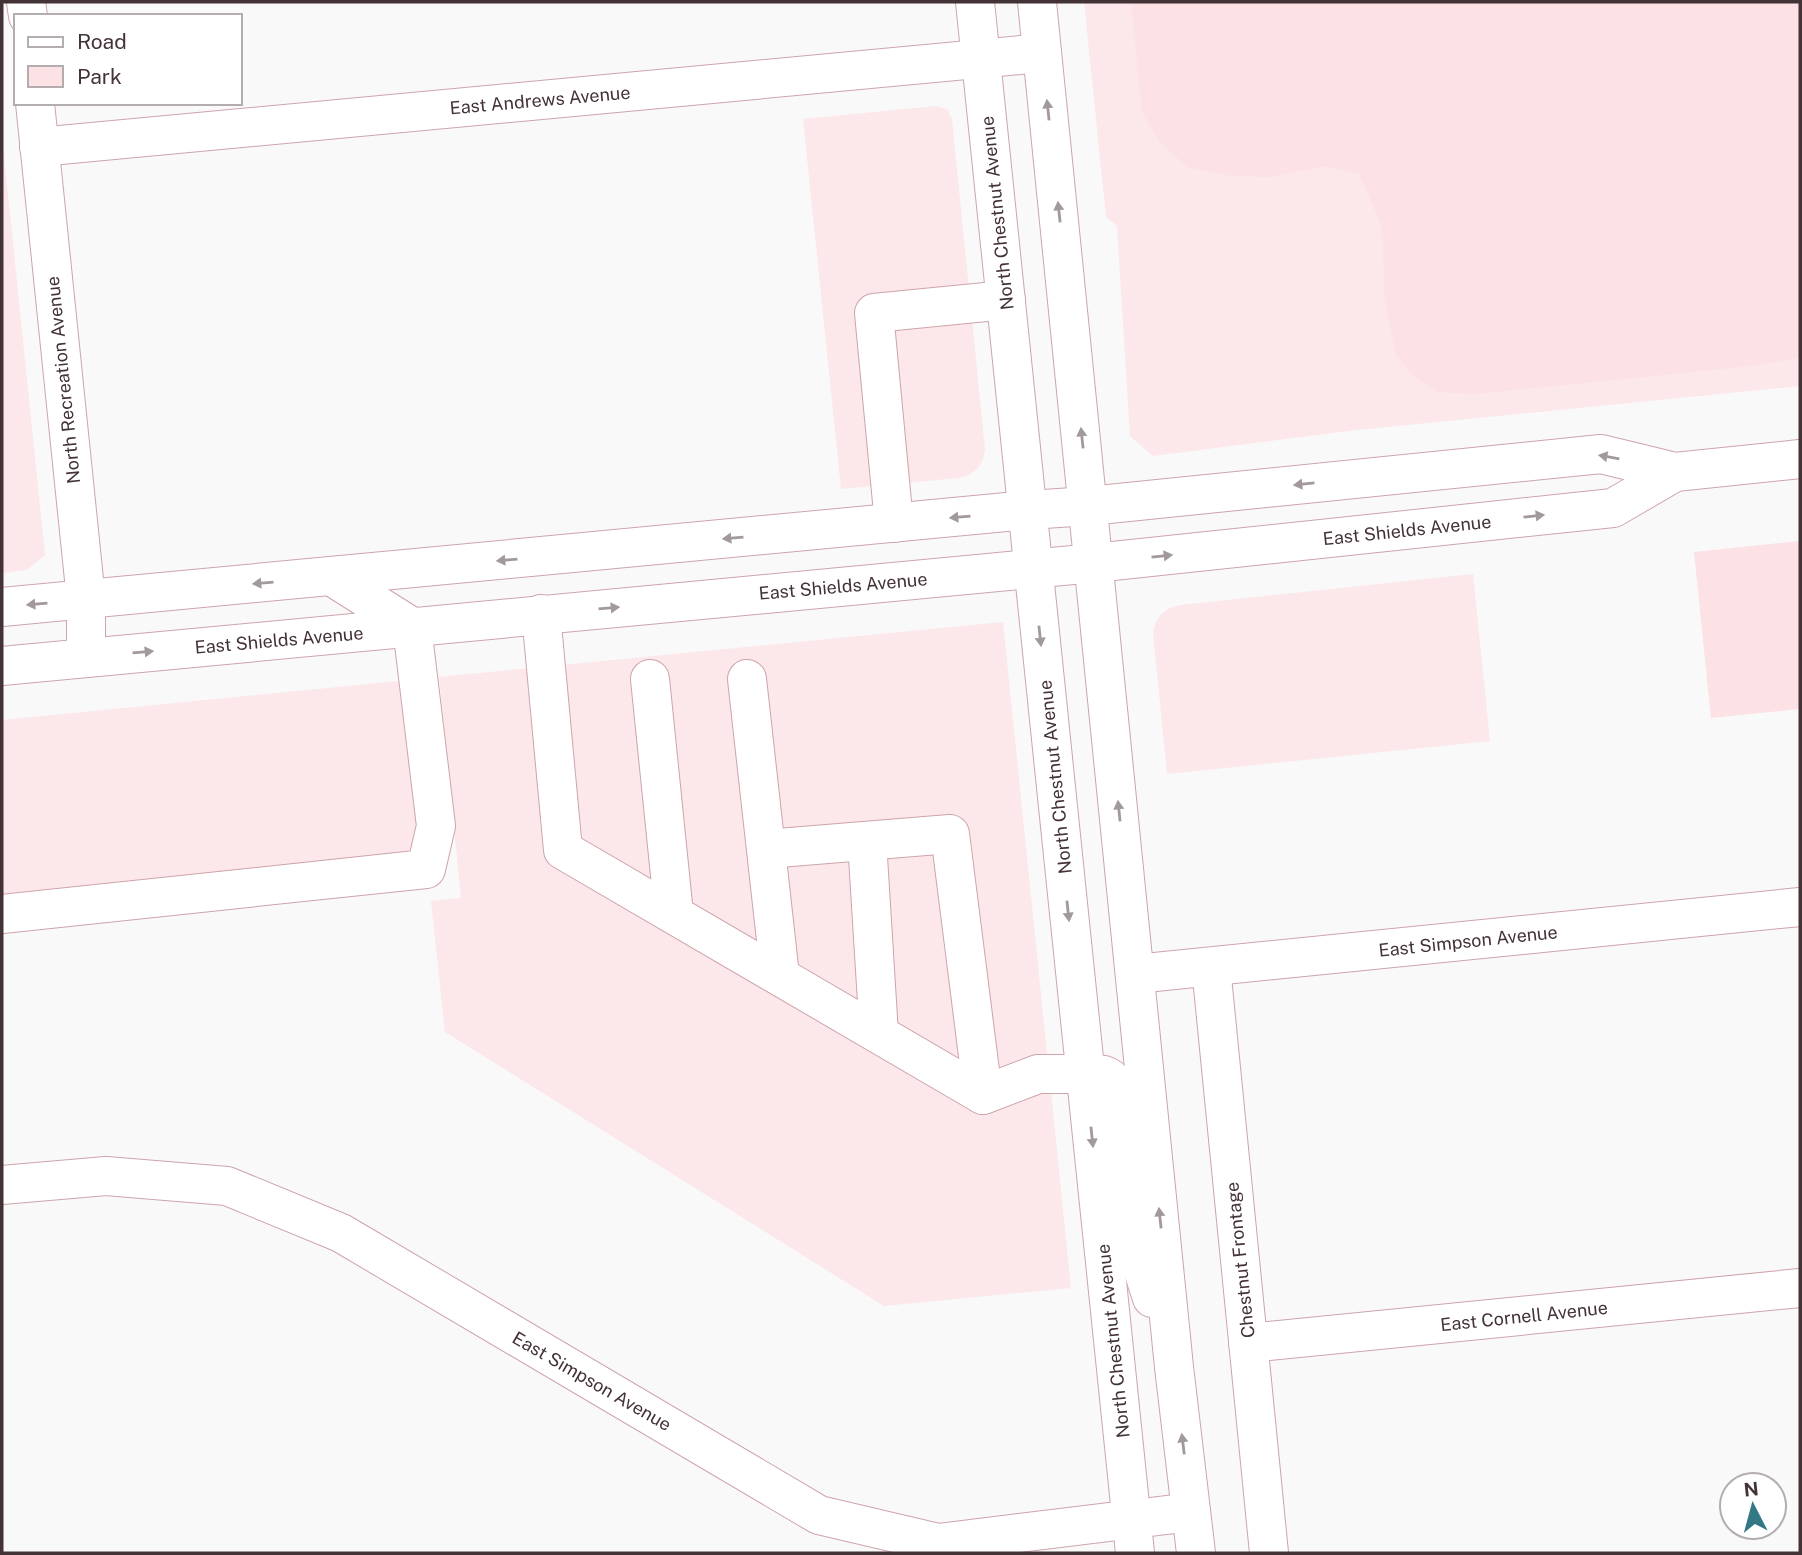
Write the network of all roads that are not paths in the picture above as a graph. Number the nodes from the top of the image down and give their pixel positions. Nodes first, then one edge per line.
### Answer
1 (975, 2) edge
2 (1037, 2) edge
3 (1042, 53) junction
4 (981, 58) junction
5 (35, 105) edge
6 (39, 147) junction
7 (1006, 300) junction
8 (1800, 459) edge
9 (1675, 472) junction
10 (1089, 506) junction
11 (1028, 510) junction
12 (894, 523) junction
13 (1094, 563) junction
14 (1033, 568) junction
15 (331, 576) junction
16 (86, 599) junction
17 (2, 607) edge
18 (541, 614) junction
19 (412, 627) junction
20 (86, 658) junction
21 (2, 666) edge
22 (650, 679) dead end
23 (747, 680) dead end
24 (867, 841) junction
25 (766, 849) junction
26 (1800, 907) edge
27 (2, 914) edge
28 (674, 914) junction
29 (1211, 967) junction
30 (1135, 974) junction
31 (780, 976) junction
32 (879, 1034) junction
33 (1085, 1074) junction
34 (983, 1095) junction
35 (2, 1185) edge
36 (1800, 1288) edge
37 (1248, 1343) junction
38 (1174, 1367) junction
39 (1191, 1512) junction
40 (1133, 1536) edge
41 (1196, 1553) edge
42 (1269, 1553) edge

1 - 4 street, North Chestnut Avenue
2 - 3 street
3 - 4 street, East Andrews Avenue
10 -> 3 street
4 - 6 street, East Andrews Avenue
4 - 7 street, North Chestnut Avenue
5 - 6 street, North Recreation Avenue
6 - 16 street, North Recreation Avenue
7 - 11 street, North Chestnut Avenue
7 - 12 street
8 - 9 street, East Shields Avenue
9 -> 10 street, East Shields Avenue
13 -> 9 street, East Shields Avenue
10 - 11 street, East Shields Avenue
10 - 13 street
11 -> 12 street, East Shields Avenue
11 - 14 street, North Chestnut Avenue
12 -> 15 street, East Shields Avenue
13 - 14 street, East Shields Avenue
30 -> 13 street
18 -> 14 street, East Shields Avenue
14 -> 33 street, North Chestnut Avenue
15 -> 16 street, East Shields Avenue
15 - 19 street
16 -> 17 street, East Shields Avenue
16 - 20 street, North Recreation Avenue
18 - 19 street, East Shields Avenue
18 - 28 street
20 -> 19 street, East Shields Avenue
19 - 27 street
20 - 21 street, East Shields Avenue
22 - 28 street
23 - 25 street
24 - 25 street
24 - 32 street
24 - 34 street
25 - 31 street
26 - 29 street, East Simpson Avenue
28 - 31 street
29 - 30 street, East Simpson Avenue
29 - 37 street, Chestnut Frontage
38 -> 30 street
31 - 32 street
32 - 34 street
33 - 34 street
33 - 38 street
33 -> 40 street, North Chestnut Avenue
35 - 40 street, East Simpson Avenue
36 - 37 street, East Cornell Avenue
37 - 42 street, Chestnut Frontage
39 -> 38 street
39 - 40 street, East Simpson Avenue
39 - 41 street

